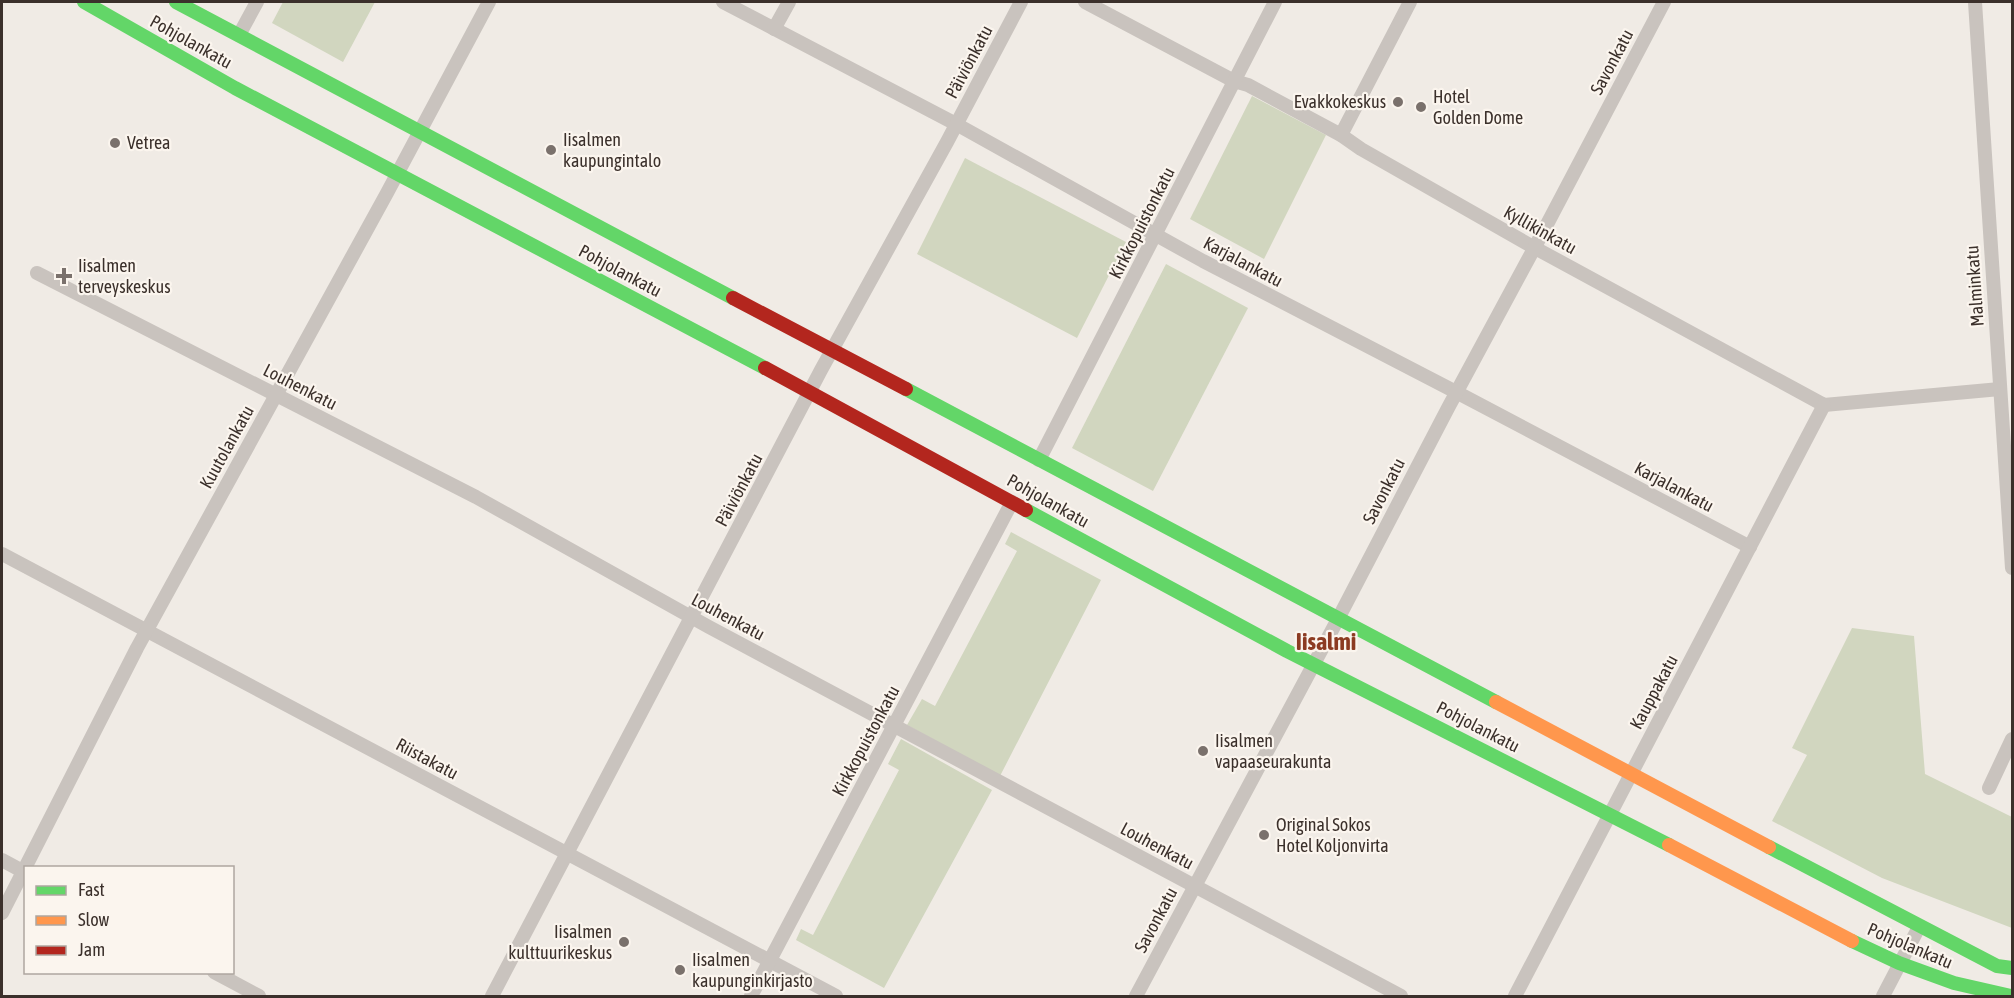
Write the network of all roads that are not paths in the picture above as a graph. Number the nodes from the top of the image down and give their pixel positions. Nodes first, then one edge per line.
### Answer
1 (84, 2) edge
2 (176, 2) edge
3 (257, 2) edge
4 (489, 2) edge
5 (723, 2) edge
6 (789, 2) edge
7 (1021, 2) edge
8 (1085, 2) edge
9 (1275, 2) edge
10 (1410, 2) edge
11 (1664, 2) edge
12 (1975, 2) edge
13 (774, 28) junction
14 (239, 35) junction
15 (1234, 81) junction
16 (956, 124) junction
17 (420, 130) junction
18 (1341, 135) junction
19 (397, 172) junction
20 (1156, 235) junction
21 (1535, 248) junction
22 (37, 273) dead end
23 (833, 350) junction
24 (2000, 389) junction
25 (809, 392) junction
26 (1456, 392) junction
27 (276, 396) junction
28 (1824, 405) junction
29 (1039, 460) junction
30 (1012, 502) junction
31 (1750, 547) junction
32 (2, 554) edge
33 (2013, 568) edge
34 (692, 618) junction
35 (1338, 620) junction
36 (147, 631) junction
37 (1314, 665) junction
38 (895, 726) junction
39 (2013, 739) edge
40 (1631, 774) junction
41 (1989, 788) dead end
42 (1610, 814) junction
43 (567, 854) junction
44 (2, 860) edge
45 (27, 866) edge
46 (24, 872) edge
47 (1194, 886) junction
48 (2, 913) edge
49 (1918, 927) junction
50 (770, 962) junction
51 (1899, 963) junction
52 (2013, 968) edge
53 (218, 974) edge
54 (259, 996) edge
55 (492, 996) edge
56 (752, 996) edge
57 (836, 996) edge
58 (1136, 996) edge
59 (1401, 996) edge
60 (1515, 996) edge
61 (1883, 996) edge
62 (2011, 996) edge

1 - 19 main road, Pohjolankatu
2 - 14 main road, Pohjolankatu
3 - 14 street
4 - 17 street, Kuutolankatu
5 - 13 street, Karjalankatu
6 - 13 street
7 - 16 street, Päiviönkatu
8 - 15 street, Kyllikinkatu
9 - 15 street, Kirkkopuistonkatu
10 - 18 street
11 - 21 street, Savonkatu
12 - 24 street, Malminkatu
13 - 16 street, Karjalankatu
14 - 17 main road, Pohjolankatu
15 - 18 street, Kyllikinkatu
15 - 20 street, Kirkkopuistonkatu
16 - 20 street, Karjalankatu
16 - 23 street, Päiviönkatu
17 - 19 street, Kuutolankatu
17 - 23 main road, Pohjolankatu
18 - 21 street, Kyllikinkatu
19 - 25 main road, Pohjolankatu
19 - 27 street, Kuutolankatu
20 - 26 street, Karjalankatu
20 - 29 street, Kirkkopuistonkatu
21 - 26 street, Savonkatu
21 - 28 street, Kyllikinkatu
22 - 27 street, Louhenkatu
23 - 25 street, Päiviönkatu
23 - 29 main road, Pohjolankatu
24 - 28 street
24 - 33 street, Malminkatu
25 - 30 main road, Pohjolankatu
25 - 34 street, Päiviönkatu
26 - 31 street, Karjalankatu
26 - 35 street, Savonkatu
27 - 34 street, Louhenkatu
27 - 36 street, Kuutolankatu
28 - 31 street, Kauppakatu
29 - 35 main road, Pohjolankatu
30 - 37 main road, Pohjolankatu
30 - 38 street, Kirkkopuistonkatu
31 - 40 street, Kauppakatu
32 - 36 street, Riistakatu
34 - 38 street, Louhenkatu
34 - 43 street, Päiviönkatu
35 - 37 street, Savonkatu
35 - 40 main road, Pohjolankatu
36 - 43 street, Riistakatu
36 - 45 street, Kuutolankatu
37 - 42 main road, Pohjolankatu
37 - 47 street, Savonkatu
38 - 47 street, Louhenkatu
38 - 50 street, Kirkkopuistonkatu
39 - 41 street
40 - 42 street, Kauppakatu
40 - 49 main road, Pohjolankatu
42 - 51 main road, Pohjolankatu
42 - 60 street, Kauppakatu
43 - 50 street, Riistakatu
43 - 55 street, Päiviönkatu
44 - 46 street
46 - 48 street, Kuutolankatu
47 - 58 street, Savonkatu
47 - 59 street, Louhenkatu
49 - 51 street
49 - 52 main road, Pohjolankatu
50 - 56 street, Kirkkopuistonkatu
50 - 57 street, Riistakatu
51 - 61 street
51 - 62 main road, Pohjolankatu
53 - 54 street

